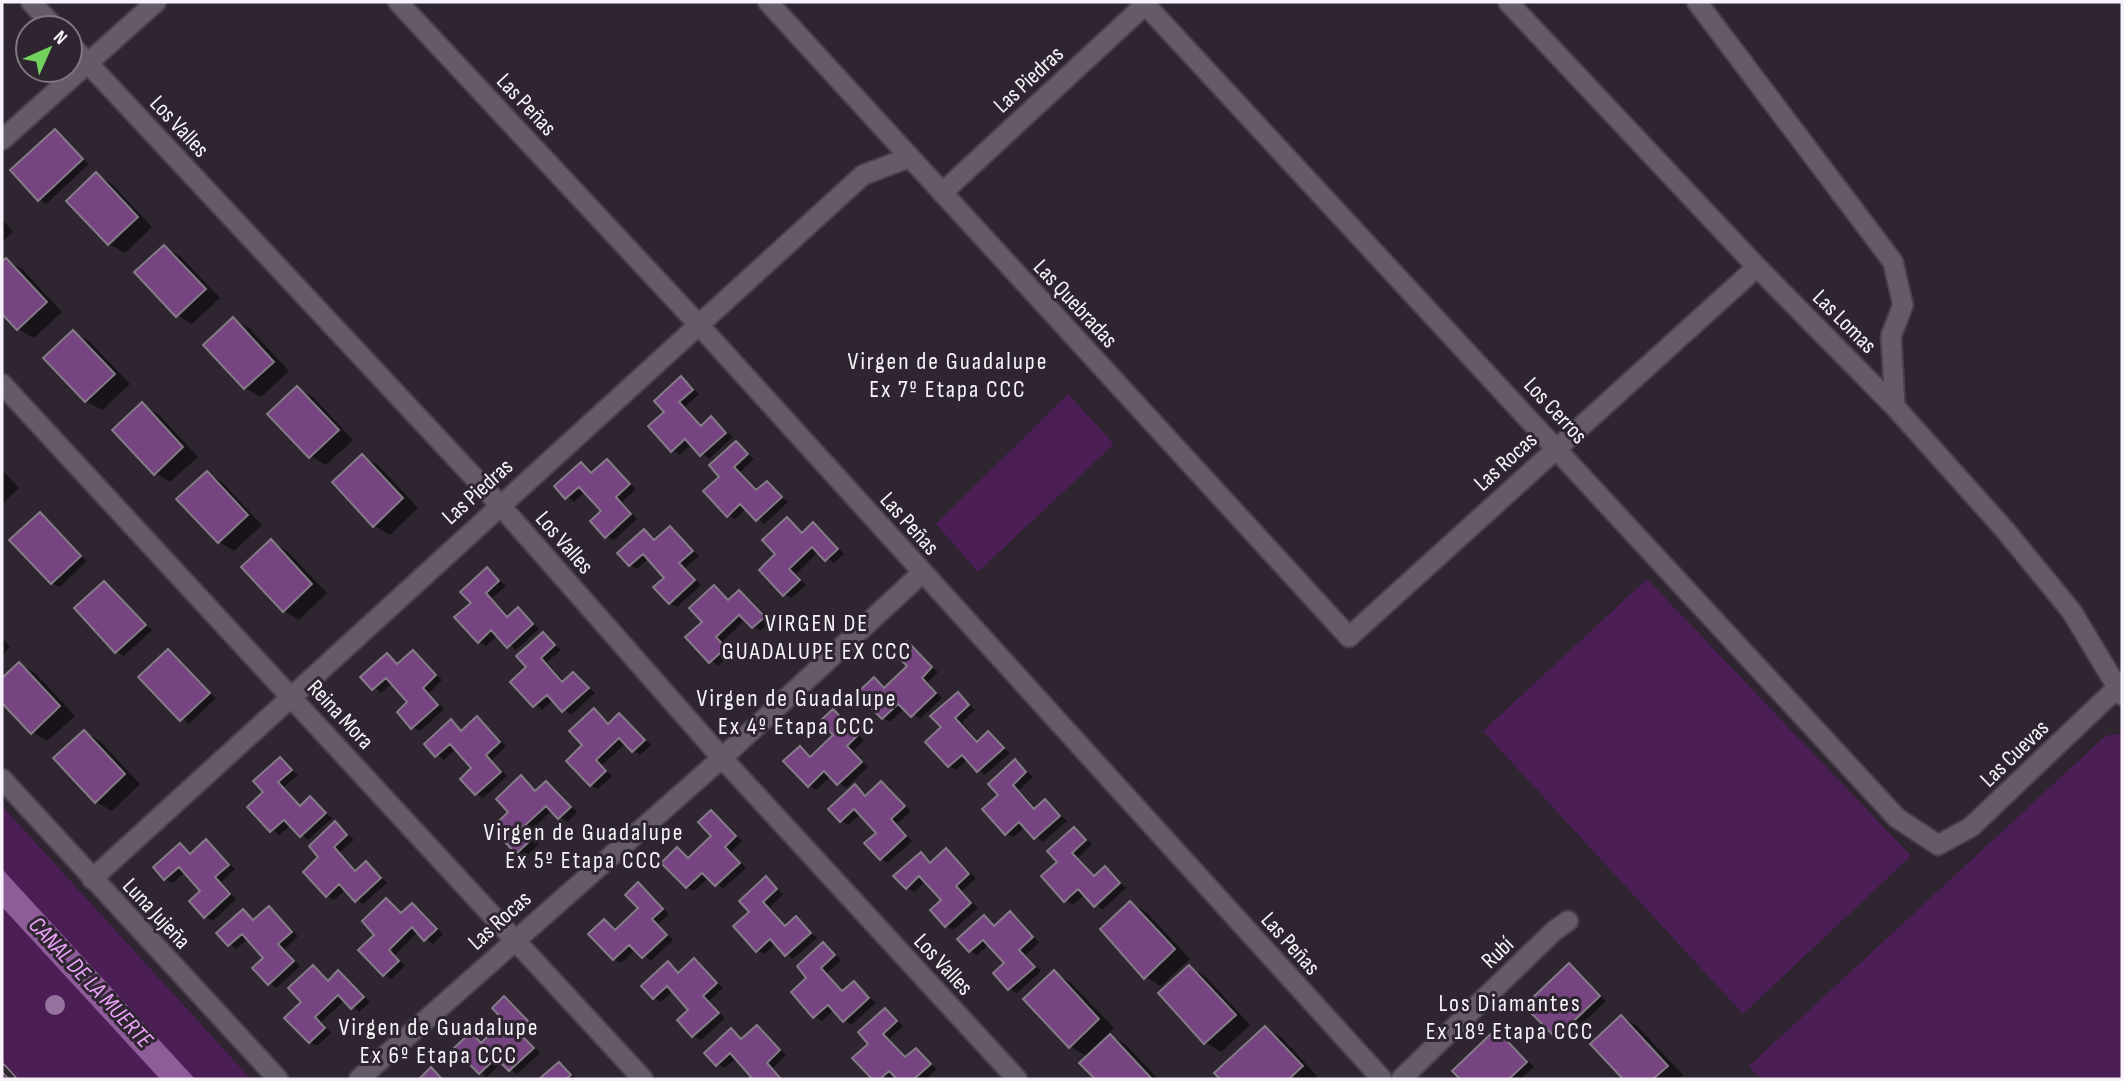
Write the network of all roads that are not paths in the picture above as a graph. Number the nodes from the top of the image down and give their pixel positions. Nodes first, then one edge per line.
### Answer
1 (156, 2) edge
2 (398, 2) edge
3 (768, 2) edge
4 (1508, 2) edge
5 (1696, 2) edge
6 (1145, 3) edge
7 (84, 60) edge
8 (88, 64) junction
9 (2, 140) edge
10 (908, 158) junction
11 (942, 193) junction
12 (1757, 267) junction
13 (698, 324) junction
14 (2, 384) edge
15 (1895, 407) junction
16 (1557, 447) junction
17 (499, 504) junction
18 (922, 573) junction
19 (1349, 637) joint
20 (2120, 691) edge
21 (291, 695) junction
22 (722, 758) junction
23 (2, 779) edge
24 (1938, 845) joint
25 (92, 879) junction
26 (1568, 922) dead end
27 (514, 939) junction
28 (278, 1079) edge
29 (359, 1079) edge
30 (643, 1079) edge
31 (1017, 1079) edge
32 (1382, 1079) edge
33 (1401, 1079) edge

1 - 8 street
2 - 13 street, Las Peñas
3 - 10 street, Las Quebradas
4 - 12 street, Las Lomas
5 - 15 street
6 - 11 street, Las Piedras
6 - 16 street, Los Cerros
7 - 8 street, Los Valles
8 - 9 street
8 - 17 street, Los Valles
10 - 11 street, Las Quebradas
10 - 13 street, Las Piedras
11 - 19 street, Las Quebradas
12 - 15 street, Las Lomas
12 - 16 street, Las Rocas
13 - 17 street, Las Piedras
13 - 18 street, Las Peñas
14 - 21 street, Reina Mora
15 - 20 street, Las Lomas
16 - 19 street, Las Rocas
16 - 24 street, Los Cerros
17 - 21 street, Las Piedras
17 - 22 street, Los Valles
18 - 22 street, Las Rocas
18 - 32 street, Las Peñas
20 - 24 street, Las Cuevas
21 - 25 street, Las Piedras
21 - 27 street, Reina Mora
22 - 27 street, Las Rocas
22 - 31 street, Los Valles
23 - 25 street, Luna Jujeña
25 - 28 street, Luna Jujeña
26 - 33 street, Rubí
27 - 29 street, Las Rocas
27 - 30 street, Reina Mora

